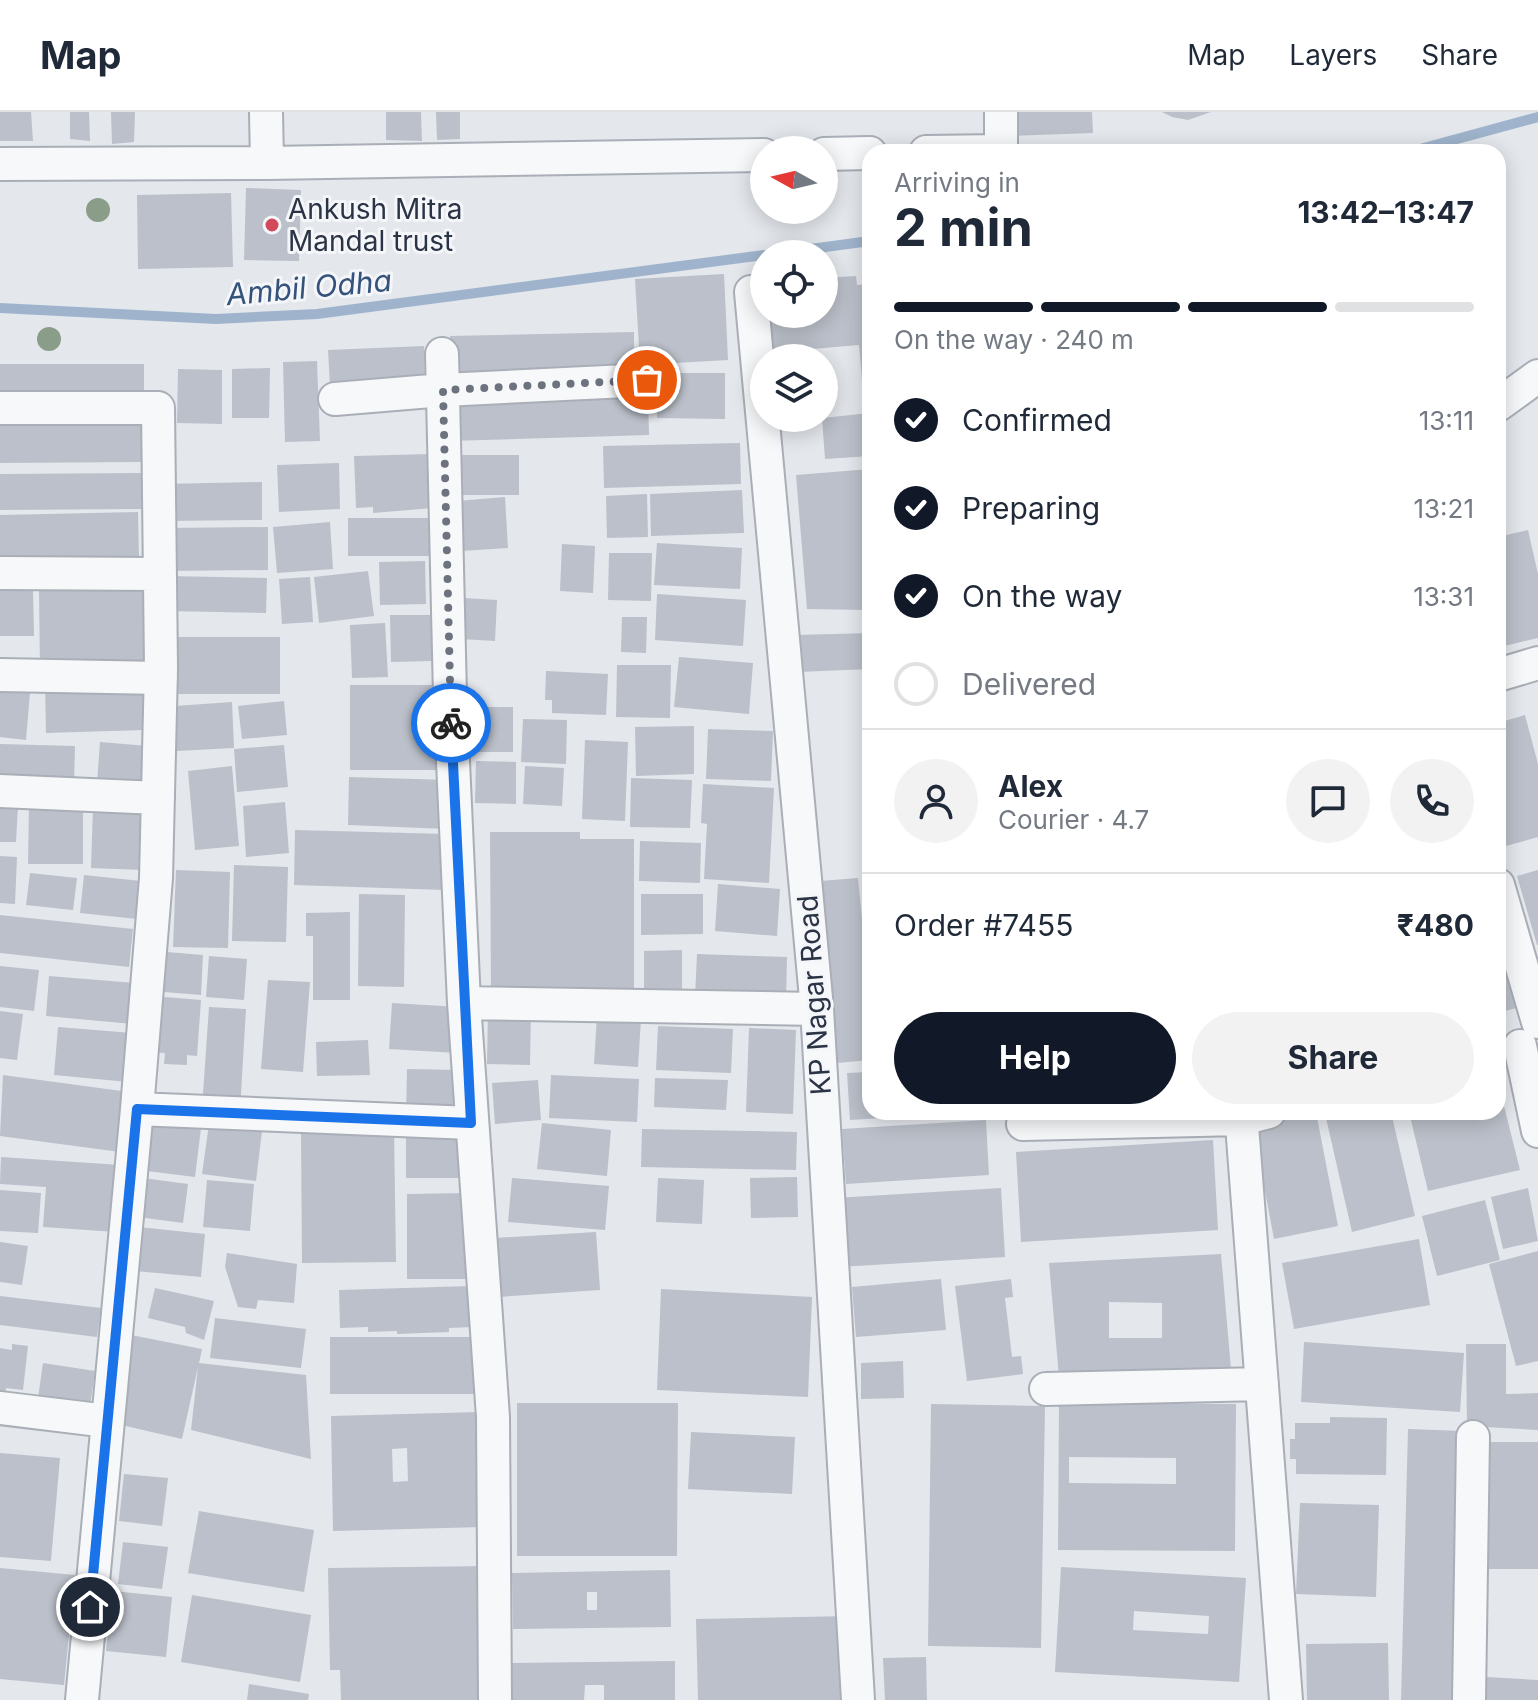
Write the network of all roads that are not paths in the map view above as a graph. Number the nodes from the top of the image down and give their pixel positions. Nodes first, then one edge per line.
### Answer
1 (266, 112) edge
2 (1001, 112) edge
3 (1001, 144) edge
4 (862, 153) edge
5 (838, 154) edge
6 (750, 155) edge
7 (267, 163) junction
8 (0, 164) edge
9 (754, 328) edge
10 (442, 354) dead end
11 (1538, 376) edge
12 (647, 380) dead end
13 (443, 390) junction
14 (335, 399) dead end
15 (1506, 399) edge
16 (0, 408) edge
17 (0, 573) edge
18 (160, 574) junction
19 (1538, 663) edge
20 (1506, 673) edge
21 (0, 675) edge
22 (161, 678) junction
23 (0, 791) edge
24 (158, 798) junction
25 (1506, 935) edge
26 (464, 1003) junction
27 (817, 1009) junction
28 (1523, 1040) edge
29 (137, 1109) junction
30 (1114, 1120) edge
31 (1251, 1120) edge
32 (471, 1123) junction
33 (1023, 1124) dead end
34 (1538, 1131) edge
35 (1262, 1384) junction
36 (1046, 1389) dead end
37 (0, 1408) edge
38 (107, 1421) junction
39 (1473, 1437) dead end
40 (82, 1700) edge
41 (495, 1700) edge
42 (858, 1700) edge
43 (1286, 1700) edge
44 (1469, 1700) edge

1 - 7 street
2 - 3 street
4 - 5 street
6 - 7 street
7 - 8 street
9 - 27 street, KP Nagar Road
10 - 13 street
11 - 15 street
12 - 13 street
13 - 14 street
13 - 26 street
16 - 18 street
17 - 18 street
18 - 22 street
19 - 20 street
21 - 22 street
22 - 24 street
23 - 24 street
24 - 29 street
25 - 28 street
26 - 27 street
26 - 32 street
27 - 42 street, KP Nagar Road
28 - 34 street
29 - 32 street
29 - 38 street
30 - 33 street
31 - 35 street
32 - 41 street
35 - 36 street
35 - 43 street
37 - 38 street
38 - 40 street
39 - 44 street

